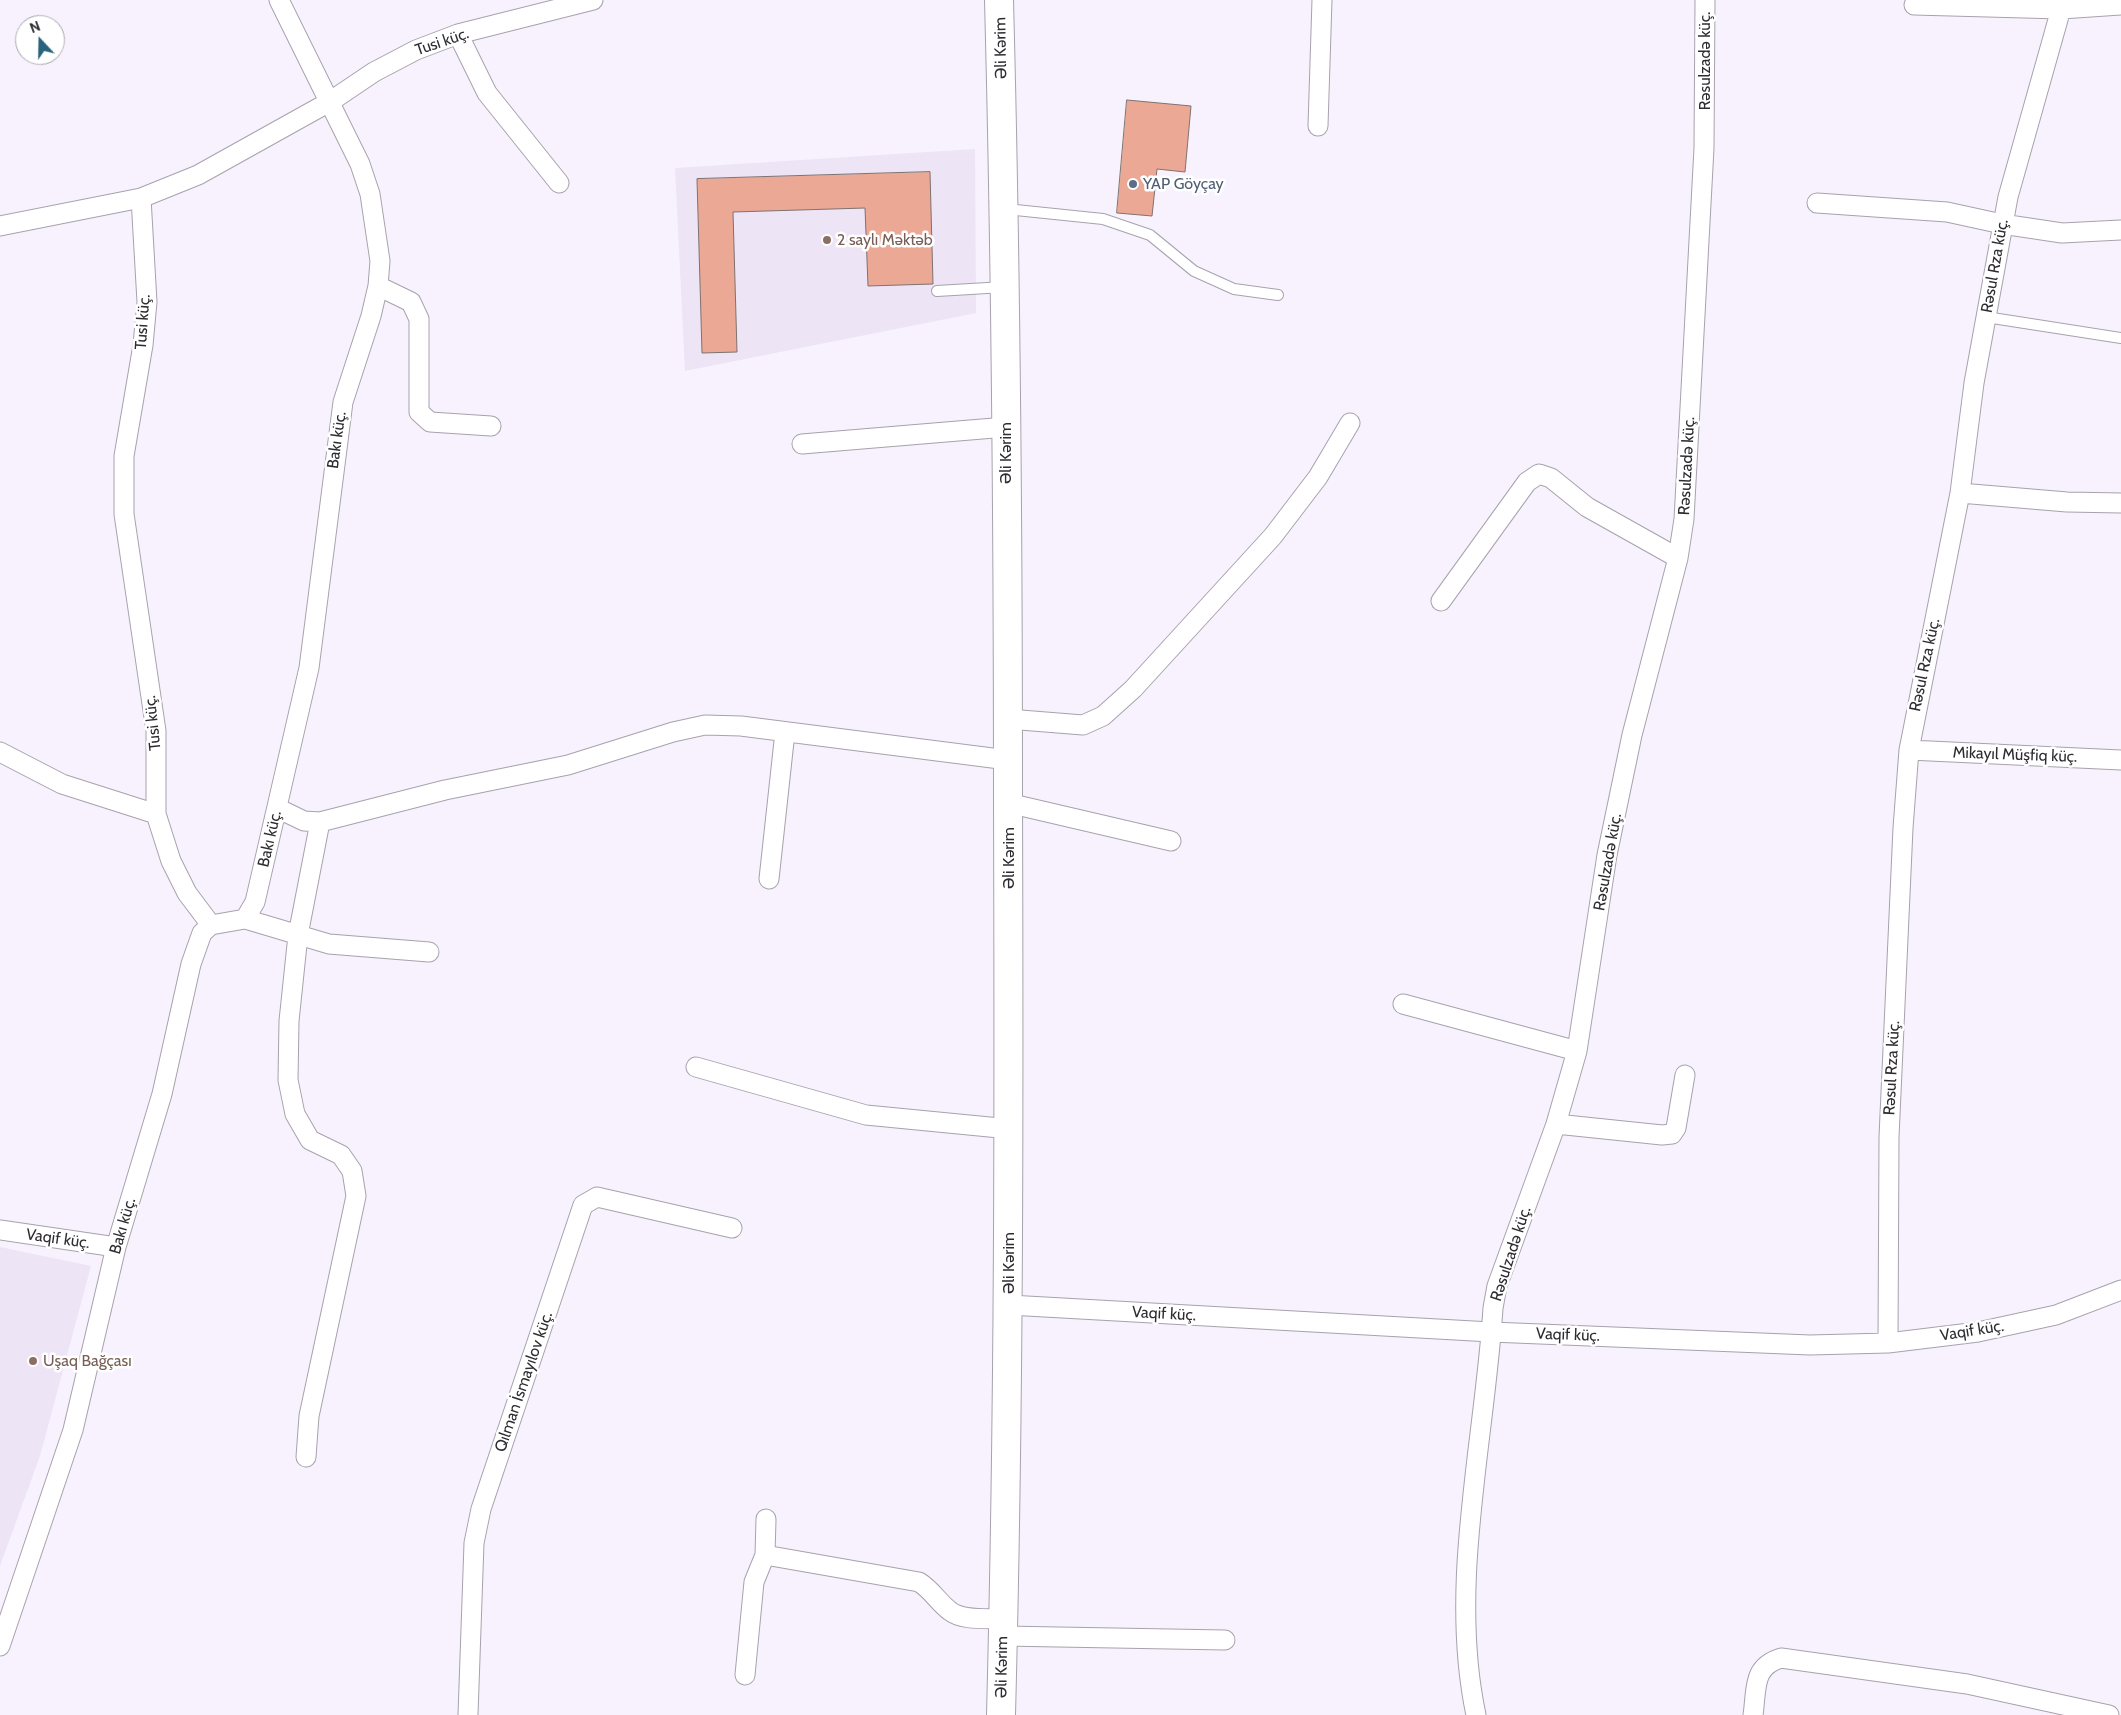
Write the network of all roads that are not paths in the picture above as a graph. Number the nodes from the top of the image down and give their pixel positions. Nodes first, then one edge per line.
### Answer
1 (280, 0) edge
2 (593, 0) edge
3 (1000, 0) edge
4 (1322, 0) edge
5 (1705, 0) edge
6 (2060, 5) edge
7 (2121, 5) edge
8 (1914, 6) dead end
9 (458, 34) junction
10 (331, 101) junction
11 (1318, 126) dead end
12 (559, 183) dead end
13 (141, 198) junction
14 (1817, 203) dead end
15 (1005, 208) junction
16 (2002, 224) junction
17 (0, 226) edge
18 (2121, 230) edge
19 (378, 286) junction
20 (1006, 287) junction
21 (937, 291) dead end
22 (1278, 295) dead end
23 (1986, 317) junction
24 (2121, 338) edge
25 (1350, 423) dead end
26 (491, 426) dead end
27 (1006, 427) junction
28 (802, 444) dead end
29 (1960, 493) junction
30 (2121, 503) edge
31 (1678, 558) junction
32 (1440, 601) dead end
33 (1008, 719) junction
34 (785, 732) junction
35 (1909, 750) junction
36 (0, 752) edge
37 (1008, 760) junction
38 (2121, 760) edge
39 (1008, 803) junction
40 (277, 808) junction
41 (156, 814) junction
42 (320, 822) junction
43 (1170, 840) dead end
44 (769, 879) dead end
45 (245, 919) junction
46 (211, 925) junction
47 (298, 935) junction
48 (429, 952) dead end
49 (1403, 1004) dead end
50 (1577, 1051) junction
51 (696, 1067) dead end
52 (1685, 1075) dead end
53 (1556, 1124) junction
54 (1010, 1129) junction
55 (732, 1228) dead end
56 (0, 1230) edge
57 (116, 1247) junction
58 (2121, 1290) edge
59 (1009, 1305) junction
60 (1491, 1332) junction
61 (1888, 1343) junction
62 (306, 1457) dead end
63 (766, 1519) dead end
64 (766, 1555) junction
65 (1003, 1628) junction
66 (1225, 1640) dead end
67 (0, 1646) edge
68 (745, 1675) dead end
69 (468, 1715) edge
70 (1001, 1715) edge
71 (1476, 1715) edge
72 (1753, 1715) edge
73 (2109, 1715) edge

1 - 10 street, Bakı küç.
2 - 9 street, Tusi küç.
3 - 15 main road, Əli Kərim
4 - 11 street
5 - 31 street, Rəsulzadə küç.
6 - 7 street
6 - 8 street
6 - 16 street, Rəsul Rza küç.
9 - 10 street, Tusi küç.
9 - 12 street
10 - 13 street, Tusi küç.
10 - 19 street, Bakı küç.
13 - 17 street
13 - 41 street, Tusi küç.
14 - 16 street
15 - 20 main road, Əli Kərim
15 - 22 lane
16 - 18 street
16 - 23 street, Rəsul Rza küç.
19 - 26 street
19 - 40 street, Bakı küç.
20 - 21 lane
20 - 27 main road, Əli Kərim
23 - 24 lane
23 - 29 street, Rəsul Rza küç.
25 - 33 street
27 - 28 street
27 - 33 main road, Əli Kərim
29 - 30 street
29 - 35 street, Rəsul Rza küç.
31 - 32 street
31 - 50 street, Rəsulzadə küç.
33 - 37 main road, Əli Kərim
34 - 37 street
34 - 42 street
34 - 44 street
35 - 38 street, Mikayıl Müşfiq küç.
35 - 61 street, Rəsul Rza küç.
36 - 41 street
37 - 39 main road, Əli Kərim
39 - 43 street
39 - 54 main road, Əli Kərim
40 - 42 street
40 - 45 street, Bakı küç.
41 - 46 street, Tusi küç.
42 - 47 street
45 - 46 street
45 - 47 street
46 - 57 street, Bakı küç.
47 - 48 street
47 - 62 street
49 - 50 street
50 - 53 street, Rəsulzadə küç.
51 - 54 street
52 - 53 street
53 - 60 street, Rəsulzadə küç.
54 - 59 main road, Əli Kərim
55 - 69 street, Qılman İsmayılov küç.
56 - 57 street, Vaqif küç.
57 - 67 street, Bakı küç.
58 - 61 street, Vaqif küç.
59 - 60 street, Vaqif küç.
59 - 65 main road, Əli Kərim
60 - 61 street, Vaqif küç.
60 - 71 street, Rəsulzadə küç.
63 - 64 street
64 - 65 street
64 - 68 street
65 - 66 street
65 - 70 main road, Əli Kərim
72 - 73 street

